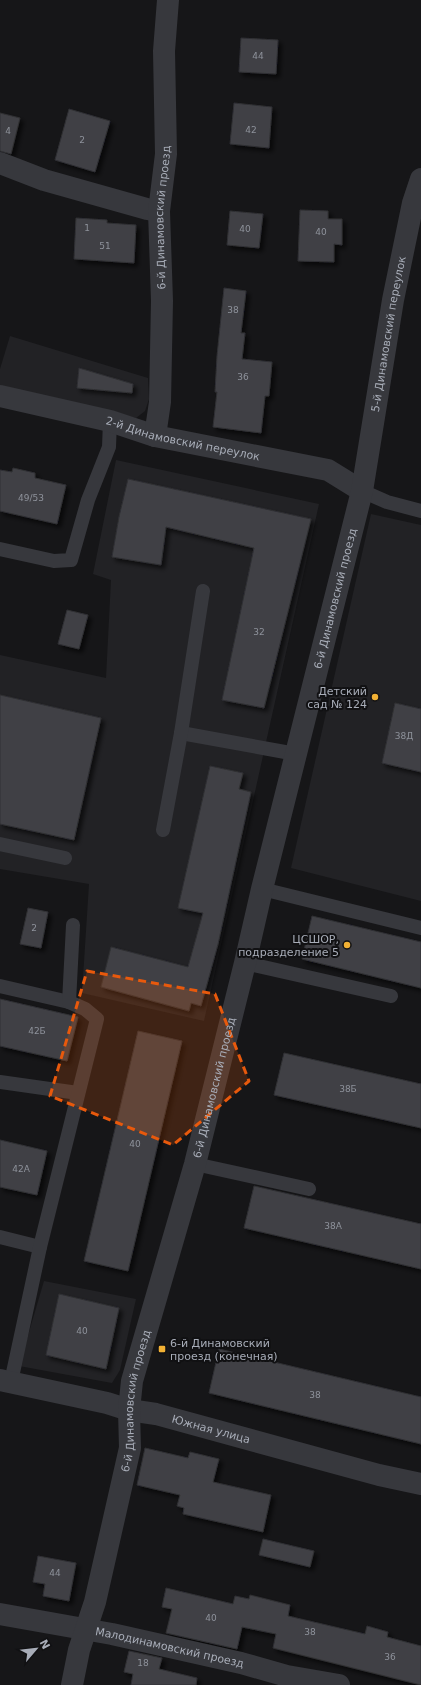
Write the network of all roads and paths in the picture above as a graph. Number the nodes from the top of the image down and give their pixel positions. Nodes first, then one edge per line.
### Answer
1 (168, 0) edge
2 (0, 163) edge
3 (421, 179) edge
4 (159, 211) junction
5 (0, 396) edge
6 (110, 420) junction
7 (155, 436) junction
8 (362, 491) junction
9 (421, 511) edge
10 (0, 549) edge
11 (203, 591) dead end
12 (181, 733) junction
13 (296, 754) junction
14 (163, 830) dead end
15 (0, 844) edge
16 (65, 858) dead end
17 (262, 889) junction
18 (73, 925) dead end
19 (421, 928) edge
20 (245, 963) junction
21 (0, 986) edge
22 (391, 996) dead end
23 (69, 1002) junction
24 (0, 1082) edge
25 (78, 1093) junction
26 (195, 1164) junction
27 (309, 1189) dead end
28 (0, 1237) edge
29 (40, 1247) junction
30 (6, 1381) edge
31 (129, 1410) junction
32 (421, 1484) edge
33 (0, 1614) edge
34 (86, 1629) junction
35 (72, 1685) edge
36 (339, 1685) edge

1 - 4 street, 6-й Динамовский проезд
2 - 4 street
3 - 8 street, 5-й Динамовский переулок
4 - 7 street, 6-й Динамовский проезд
5 - 6 street, 2-й Динамовский переулок
6 - 7 street, 2-й Динамовский переулок
6 - 10 lane
7 - 8 street, 2-й Динамовский переулок
8 - 9 lane
8 - 13 street, 6-й Динамовский проезд
11 - 12 lane
12 - 13 lane
12 - 14 lane
13 - 17 street, 6-й Динамовский проезд
15 - 16 lane
17 - 19 lane
17 - 20 street, 6-й Динамовский проезд
18 - 23 lane
20 - 22 lane
20 - 26 street, 6-й Динамовский проезд
21 - 23 lane
23 - 25 lane
24 - 25 lane
25 - 29 lane
26 - 27 lane
26 - 31 street, 6-й Динамовский проезд
28 - 29 lane
29 - 30 lane
30 - 31 street, Южная улица
31 - 32 street, Южная улица
31 - 34 street, 6-й Динамовский проезд
33 - 34 street, Малодинамовский проезд
34 - 35 street, 6-й Динамовский проезд
34 - 36 street, Малодинамовский проезд

